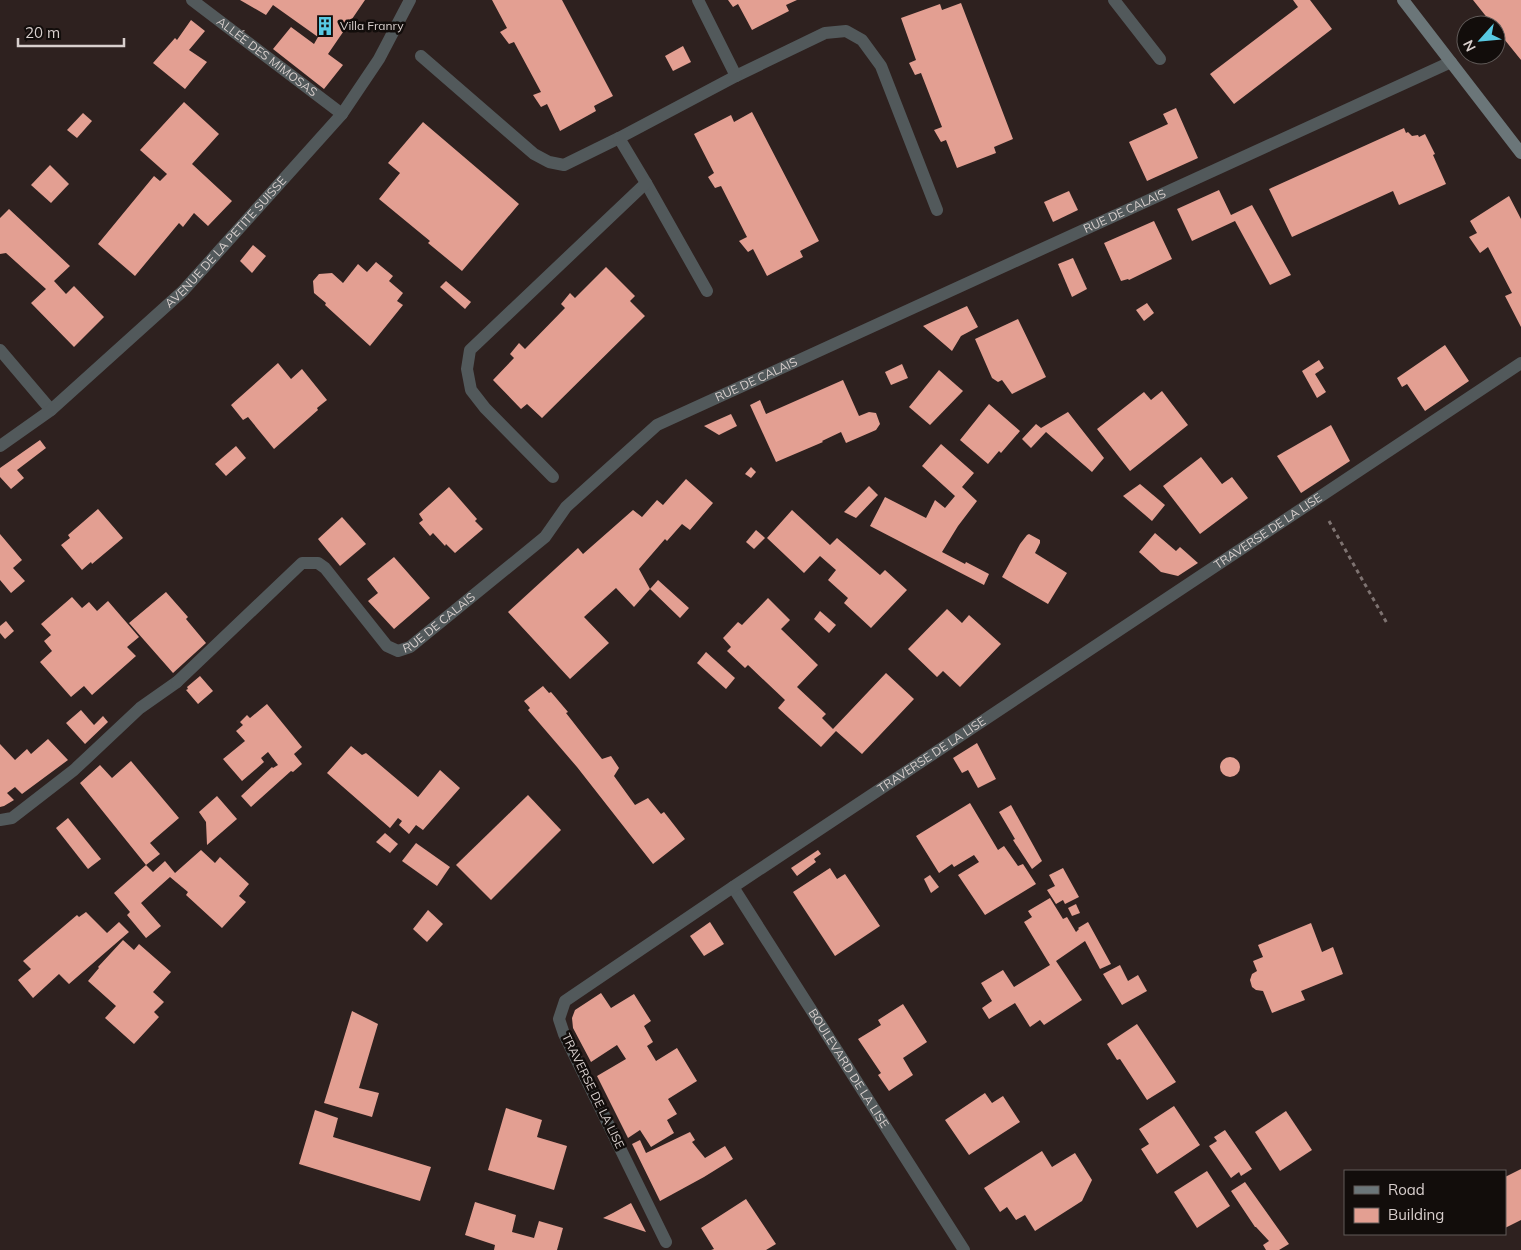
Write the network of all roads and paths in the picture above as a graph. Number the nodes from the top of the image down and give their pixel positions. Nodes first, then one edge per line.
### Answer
1 (192, 0) edge
2 (410, 0) edge
3 (698, 0) edge
4 (1114, 0) edge
5 (1403, 0) edge
6 (421, 56) dead end
7 (1160, 59) dead end
8 (1451, 62) junction
9 (736, 76) junction
10 (342, 114) junction
11 (619, 138) junction
12 (1521, 153) edge
13 (646, 183) junction
14 (937, 210) dead end
15 (706, 291) dead end
16 (0, 350) edge
17 (1521, 363) edge
18 (51, 410) junction
19 (0, 446) edge
20 (553, 476) dead end
21 (1317, 499) junction
22 (1388, 625) dead end
23 (0, 820) edge
24 (733, 887) junction
25 (666, 1242) dead end
26 (964, 1250) edge

1 - 10 street, ALLÉE DES MIMOSAS
2 - 10 street, AVENUE DE LA PETITE SUISSE
3 - 9 street
4 - 7 street
5 - 8 main road
6 - 11 street
8 - 12 main road
8 - 23 street, RUE DE CALAIS
9 - 11 street
9 - 14 street
10 - 18 street, AVENUE DE LA PETITE SUISSE
11 - 13 street
13 - 15 street
13 - 20 street
16 - 18 street
17 - 21 street, TRAVERSE DE LA LISE
18 - 19 street, AVENUE DE LA PETITE SUISSE
21 - 22 path
21 - 24 street, TRAVERSE DE LA LISE
24 - 25 street, TRAVERSE DE LA LISE
24 - 26 street, BOULEVARD DE LA LISE

